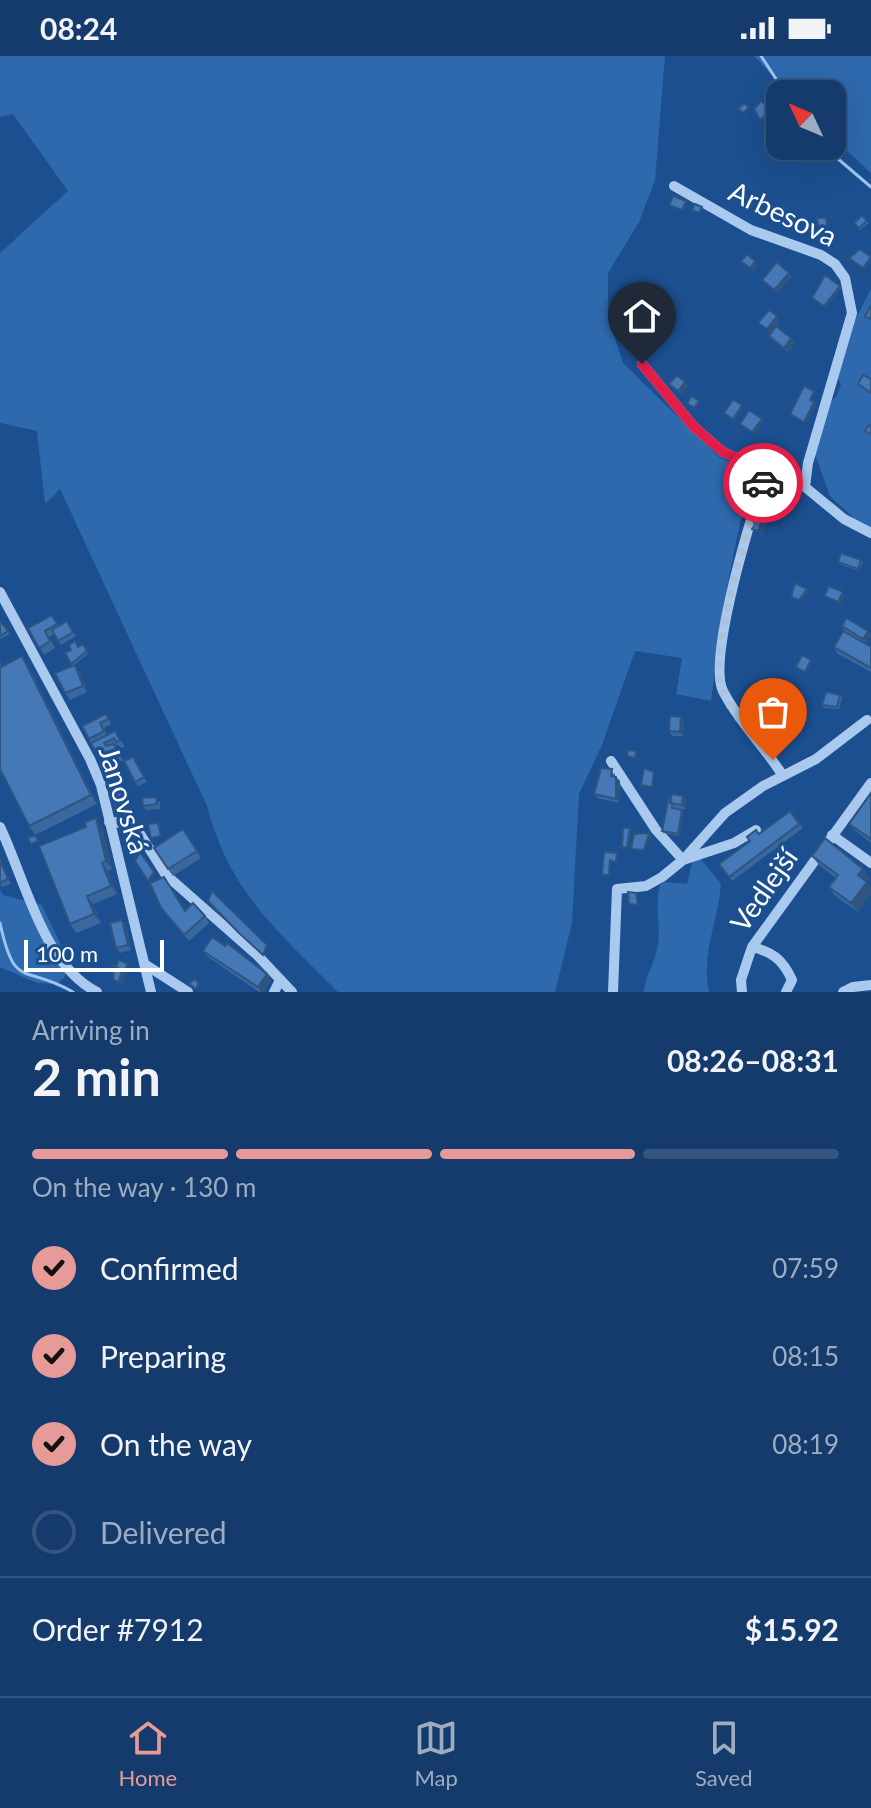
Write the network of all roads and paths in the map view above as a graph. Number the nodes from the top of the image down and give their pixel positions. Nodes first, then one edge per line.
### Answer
1 (674, 186) dead end
2 (642, 364) dead end
3 (767, 471) junction
4 (805, 487) junction
5 (871, 533) edge
6 (0, 592) edge
7 (867, 720) dead end
8 (611, 761) dead end
9 (783, 776) junction
10 (871, 783) edge
11 (109, 822) junction
12 (0, 827) edge
13 (756, 830) edge
14 (832, 835) junction
15 (683, 860) junction
16 (871, 863) edge
17 (752, 947) junction
18 (146, 965) junction
19 (280, 980) junction
20 (871, 985) edge
21 (97, 992) edge
22 (151, 992) edge
23 (188, 992) edge
24 (274, 992) edge
25 (292, 992) edge
26 (613, 992) edge
27 (742, 992) edge
28 (786, 992) edge
29 (843, 992) edge

1 - 4 street, Arbesova
2 - 3 street
3 - 4 street
3 - 9 street
4 - 5 street
6 - 11 street, Janovská
7 - 9 street
8 - 15 street
9 - 15 street
10 - 14 street, Vedlejší
11 - 18 street, Janovská
11 - 19 street
12 - 21 street
13 - 15 street
14 - 16 street
14 - 17 street, Vedlejší
15 - 26 street
17 - 27 street, Vedlejší
17 - 28 street
18 - 22 street, Janovská
18 - 23 street
19 - 24 street
19 - 25 street
20 - 29 street

